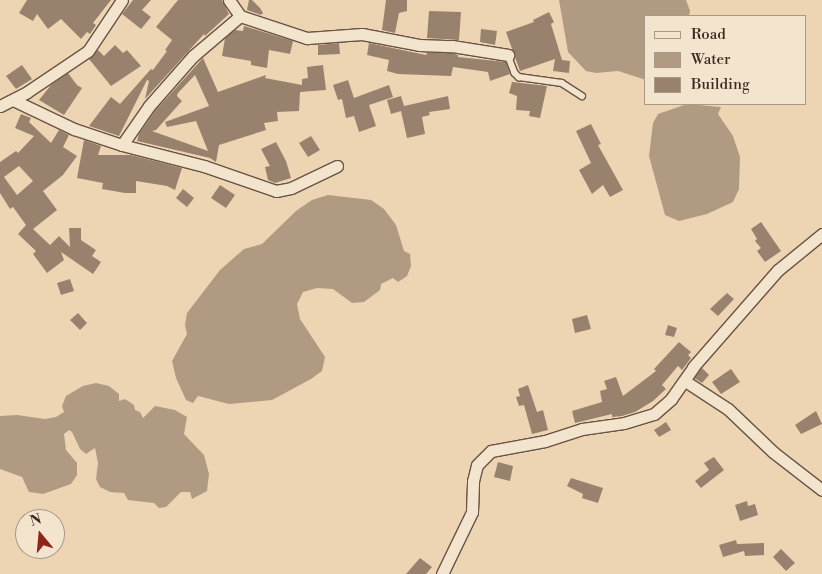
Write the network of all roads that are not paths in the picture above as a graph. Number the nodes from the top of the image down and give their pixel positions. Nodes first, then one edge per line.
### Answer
1 (122, 0) edge
2 (229, 0) edge
3 (240, 16) junction
4 (508, 55) joint
5 (582, 96) dead end
6 (13, 100) junction
7 (0, 106) edge
8 (122, 145) junction
9 (337, 166) dead end
10 (822, 234) edge
11 (685, 381) junction
12 (822, 490) edge
13 (442, 574) edge

1 - 6 street
2 - 3 street
3 - 4 street
3 - 8 street
4 - 5 lane
6 - 7 street
6 - 8 street
8 - 9 street
10 - 11 street
11 - 12 street
11 - 13 street

